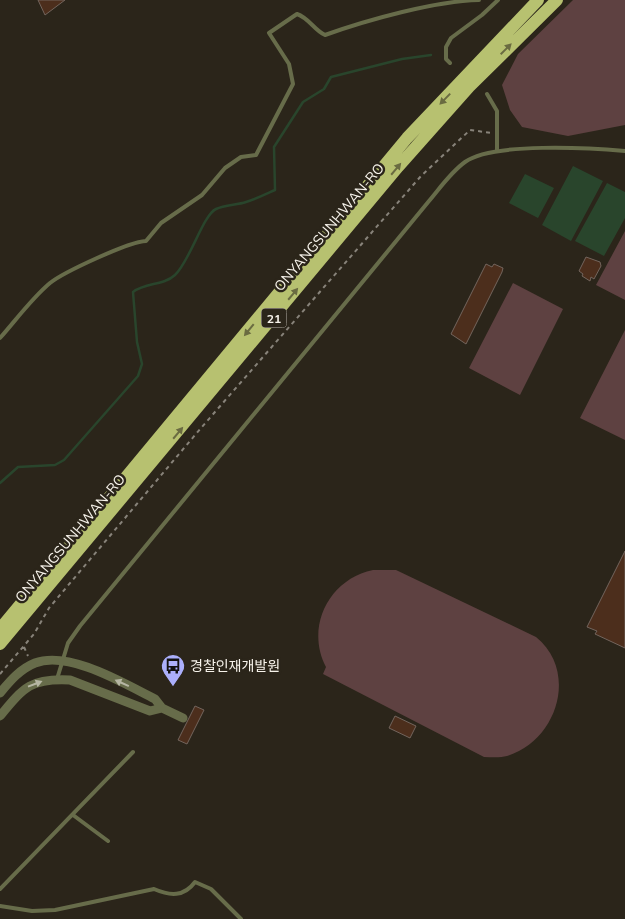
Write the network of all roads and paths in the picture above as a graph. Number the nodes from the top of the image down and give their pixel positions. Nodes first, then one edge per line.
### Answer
1 (479, 0) edge
2 (498, 0) edge
3 (538, 0) edge
4 (557, 0) edge
5 (450, 64) dead end
6 (487, 94) dead end
7 (497, 132) junction
8 (497, 151) junction
9 (625, 151) edge
10 (0, 338) edge
11 (0, 630) edge
12 (0, 644) edge
13 (24, 646) junction
14 (62, 660) junction
15 (31, 666) junction
16 (0, 674) edge
17 (57, 679) junction
18 (0, 693) edge
19 (162, 708) junction
20 (0, 716) edge
21 (183, 718) dead end
22 (133, 752) dead end
23 (73, 815) junction
24 (108, 841) dead end
25 (0, 889) edge
26 (0, 906) edge
27 (241, 919) edge

1 - 10 lane
2 - 5 lane
3 -> 11 highway, ONYANGSUNHWAN-RO / 21
12 -> 4 highway, ONYANGSUNHWAN-RO / 21
6 - 7 lane
7 - 8 lane
7 - 13 path
8 - 9 lane
8 - 14 lane
13 - 15 path
13 - 16 path
14 - 15 street
14 - 17 lane
19 -> 14 street
15 - 18 street
17 - 19 street
20 -> 17 street
19 - 21 street
22 - 23 lane
23 - 24 lane
23 - 25 lane
26 - 27 lane

